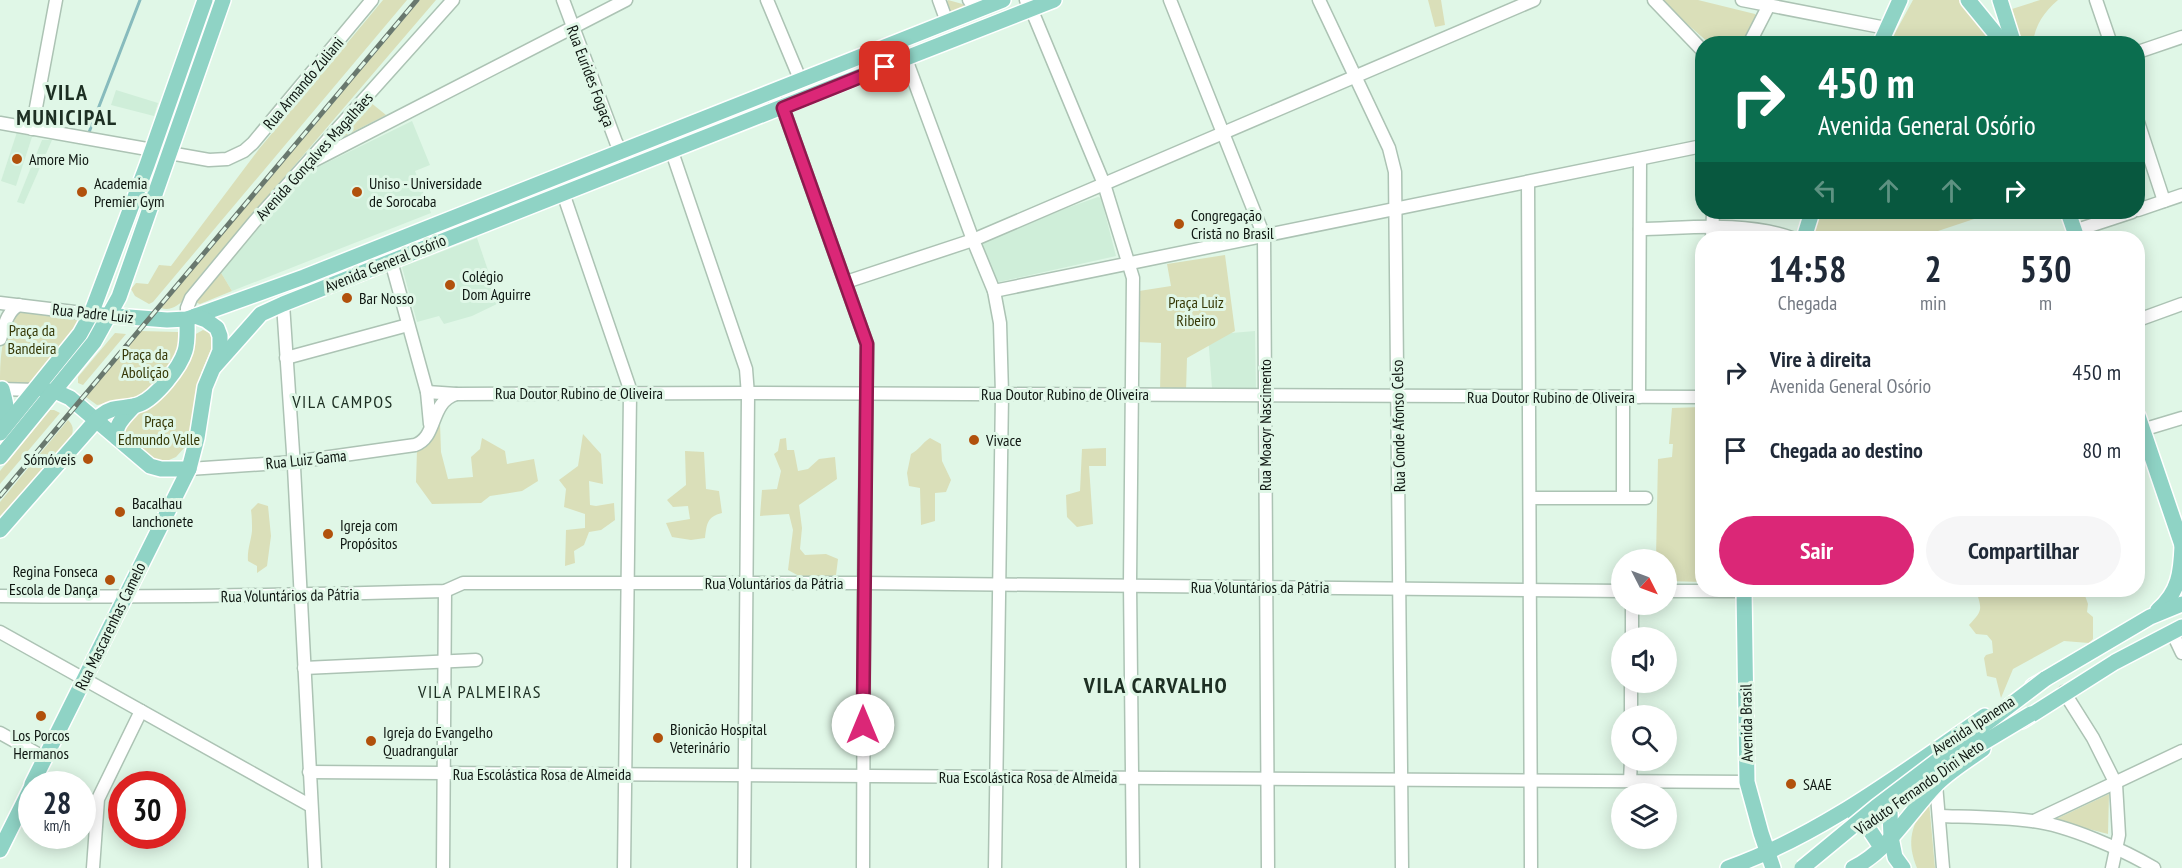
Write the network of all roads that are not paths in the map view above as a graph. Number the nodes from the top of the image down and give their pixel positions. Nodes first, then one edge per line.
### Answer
1 (56, 0) edge
2 (205, 0) edge
3 (223, 0) edge
4 (372, 0) edge
5 (453, 0) edge
6 (563, 0) edge
7 (626, 0) edge
8 (767, 0) edge
9 (939, 0) edge
10 (969, 0) edge
11 (998, 0) edge
12 (1003, 0) edge
13 (1054, 0) edge
14 (1170, 0) edge
15 (1319, 0) edge
16 (1534, 0) edge
17 (1742, 0) edge
18 (1900, 0) edge
19 (1968, 0) edge
20 (2000, 0) edge
21 (2096, 0) edge
22 (1656, 1) edge
23 (1029, 4) edge
24 (1769, 5) junction
25 (947, 22) junction
26 (573, 26) junction
27 (1886, 28) junction
28 (1753, 36) edge
29 (1883, 36) edge
30 (1997, 36) edge
31 (2011, 36) edge
32 (2108, 36) edge
33 (2182, 37) edge
34 (1695, 43) edge
35 (2145, 50) edge
36 (906, 59) junction
37 (1356, 75) junction
38 (800, 79) junction
39 (768, 93) junction
40 (168, 106) junction
41 (783, 108) junction
42 (0, 123) edge
43 (32, 129) junction
44 (1223, 133) junction
45 (2145, 143) edge
46 (1695, 147) edge
47 (671, 149) junction
48 (152, 150) junction
49 (621, 151) junction
50 (173, 152) junction
51 (1640, 159) junction
52 (637, 163) junction
53 (307, 164) junction
54 (1528, 182) junction
55 (1104, 184) junction
56 (563, 193) junction
57 (2182, 195) edge
58 (2164, 201) junction
59 (2145, 208) edge
60 (1395, 209) junction
61 (2115, 219) edge
62 (1640, 229) junction
63 (1729, 231) edge
64 (1772, 231) edge
65 (2085, 231) edge
66 (1695, 232) edge
67 (1264, 236) junction
68 (972, 240) junction
69 (391, 261) junction
70 (1129, 263) junction
71 (303, 277) junction
72 (846, 282) junction
73 (994, 291) junction
74 (0, 303) edge
75 (283, 304) junction
76 (2182, 304) edge
77 (19, 305) junction
78 (91, 314) junction
79 (110, 315) junction
80 (2145, 317) edge
81 (190, 322) junction
82 (408, 325) junction
83 (0, 339) edge
84 (286, 357) junction
85 (214, 367) junction
86 (1, 389) edge
87 (36, 390) junction
88 (54, 391) junction
89 (427, 392) junction
90 (748, 393) junction
91 (456, 394) junction
92 (630, 394) junction
93 (867, 394) junction
94 (1002, 394) junction
95 (1131, 395) junction
96 (1264, 395) junction
97 (1397, 396) junction
98 (1529, 397) junction
99 (1623, 397) junction
100 (1639, 397) junction
101 (1695, 397) edge
102 (134, 406) junction
103 (2182, 418) edge
104 (96, 420) junction
105 (2145, 422) edge
106 (430, 429) junction
107 (0, 433) edge
108 (117, 438) junction
109 (197, 438) junction
110 (2145, 438) edge
111 (0, 457) edge
112 (294, 462) junction
113 (161, 468) junction
114 (189, 469) junction
115 (1530, 498) junction
116 (1623, 498) junction
117 (1646, 498) dead end
118 (0, 530) edge
119 (2182, 545) edge
120 (864, 583) junction
121 (627, 584) junction
122 (747, 584) junction
123 (999, 584) junction
124 (1130, 586) junction
125 (1266, 587) junction
126 (1400, 588) junction
127 (1530, 588) junction
128 (444, 591) junction
129 (1611, 591) edge
130 (1677, 591) edge
131 (1695, 591) edge
132 (300, 595) junction
133 (0, 596) edge
134 (1744, 597) edge
135 (124, 598) junction
136 (2182, 604) edge
137 (2150, 617) junction
138 (2177, 630) edge
139 (0, 632) edge
140 (2182, 653) edge
141 (476, 660) dead end
142 (444, 661) junction
143 (304, 668) junction
144 (84, 679) junction
145 (2045, 679) junction
146 (2064, 692) junction
147 (141, 711) junction
148 (2031, 714) junction
149 (0, 733) edge
150 (2182, 752) edge
151 (45, 758) junction
152 (39, 771) edge
153 (1630, 771) edge
154 (309, 772) junction
155 (442, 773) junction
156 (624, 774) junction
157 (745, 775) junction
158 (863, 776) junction
159 (996, 777) junction
160 (1132, 778) junction
161 (1268, 779) junction
162 (1401, 780) junction
163 (1531, 780) junction
164 (1630, 781) junction
165 (1888, 781) junction
166 (1747, 782) junction
167 (2116, 783) junction
168 (1936, 784) junction
169 (311, 807) junction
170 (1846, 811) junction
171 (18, 813) edge
172 (1939, 816) junction
173 (2034, 821) junction
174 (1761, 833) junction
175 (1886, 842) junction
176 (1787, 843) junction
177 (2117, 849) junction
178 (0, 850) edge
179 (1770, 861) edge
180 (93, 868) edge
181 (315, 868) edge
182 (443, 868) edge
183 (624, 868) edge
184 (744, 868) edge
185 (863, 868) edge
186 (995, 868) edge
187 (1133, 868) edge
188 (1268, 868) edge
189 (1402, 868) edge
190 (1532, 868) edge
191 (1728, 868) edge
192 (1802, 868) edge
193 (1814, 868) edge
194 (1853, 868) edge
195 (1903, 868) edge
196 (1943, 868) edge
197 (2112, 868) edge
198 (2154, 868) edge

1 - 43 street
2 - 40 main road
3 - 50 main road
4 - 50 street, Rua Armando Zuliani
5 - 53 street, Avenida Gonçalves Magalhães
6 - 26 street, Rua Eurides Fogaça
7 - 26 street
8 - 38 street
9 - 25 street
10 - 11 street
12 - 25 main road, Avenida General Osório
13 - 23 main road, Avenida General Osório
14 - 44 street, Rua Moacyr Nascimento
15 - 37 street, Rua Conde Afonso Celso
16 - 37 street
17 - 24 street
18 - 27 main road
19 - 30 main road
20 - 31 main road
21 - 32 street
22 - 34 street
23 - 36 main road, Avenida General Osório
23 - 55 street
24 - 27 street
24 - 28 street
25 - 38 main road, Avenida General Osório
26 - 49 street, Rua Eurides Fogaça
26 - 53 street
27 - 29 main road
33 - 35 street
36 - 41 main road, Avenida General Osório
36 - 68 street
37 - 44 street
37 - 60 street, Rua Conde Afonso Celso
38 - 39 main road, Avenida General Osório
39 - 41 street
39 - 49 main road, Avenida General Osório
40 - 48 main road
40 - 50 main road
41 - 47 main road, Avenida General Osório
41 - 72 street
42 - 43 street
43 - 48 street
44 - 55 street
44 - 67 street, Rua Moacyr Nascimento
45 - 58 street
46 - 51 street
47 - 52 main road, Avenida General Osório
47 - 90 street
48 - 50 street
48 - 78 main road
49 - 52 street
49 - 71 main road, Avenida General Osório
50 - 79 main road
51 - 54 street
51 - 62 street
52 - 56 main road, Avenida General Osório
53 - 81 street, Avenida Gonçalves Magalhães
54 - 60 street
54 - 98 street
55 - 68 street
55 - 70 street
56 - 69 main road, Avenida General Osório
56 - 92 street
57 - 58 street
58 - 59 street
60 - 67 street
60 - 97 street, Rua Conde Afonso Celso
61 - 65 street
62 - 66 street
62 - 100 street
63 - 64 street
67 - 70 street
67 - 96 street, Rua Moacyr Nascimento
68 - 72 street
68 - 73 street
69 - 75 main road, Avenida General Osório
69 - 82 street
70 - 73 street
70 - 95 street
71 - 75 main road
71 - 81 main road, Avenida General Osório
72 - 93 street
73 - 94 street
74 - 77 street, Rua Padre Luiz
75 - 84 street
75 - 85 main road, Avenida General Osório
76 - 80 street
77 - 78 street, Rua Padre Luiz
77 - 83 street
78 - 79 main road, Rua Padre Luiz
78 - 87 main road
79 - 81 main road, Rua Padre Luiz
79 - 88 main road
81 - 85 main road
81 - 102 main road
82 - 84 street
82 - 89 street
84 - 112 street
85 - 109 main road
86 - 87 street
86 - 107 main road
87 - 88 main road
87 - 107 main road
88 - 104 main road
88 - 111 main road
89 - 91 street, Rua Doutor Rubino de Oliveira
89 - 106 street
90 - 92 street, Rua Doutor Rubino de Oliveira
90 - 93 street, Rua Doutor Rubino de Oliveira
90 - 122 street
91 - 92 street, Rua Doutor Rubino de Oliveira
91 - 106 street
92 - 121 street
93 - 94 street, Rua Doutor Rubino de Oliveira
93 - 120 street
94 - 95 street, Rua Doutor Rubino de Oliveira
94 - 123 street
95 - 96 street, Rua Doutor Rubino de Oliveira
95 - 124 street
96 - 97 street, Rua Doutor Rubino de Oliveira
96 - 125 street, Rua Moacyr Nascimento
97 - 98 street, Rua Doutor Rubino de Oliveira
97 - 126 street, Rua Conde Afonso Celso
98 - 99 street, Rua Doutor Rubino de Oliveira
98 - 115 street
99 - 100 street, Rua Doutor Rubino de Oliveira
99 - 116 street
100 - 101 street, Rua Doutor Rubino de Oliveira
102 - 104 main road
102 - 108 main road
103 - 105 street
104 - 108 main road
104 - 118 main road
106 - 112 street, Rua Luiz Gama
108 - 113 main road
109 - 113 main road
109 - 114 main road
110 - 119 main road
112 - 114 street, Rua Luiz Gama
112 - 132 street
113 - 114 main road
114 - 135 main road, Rua Mascarenhas Camelo
115 - 116 street
115 - 127 street
116 - 117 street
119 - 137 main road
120 - 122 street, Rua Voluntários da Pátria
120 - 123 street, Rua Voluntários da Pátria
120 - 158 street
121 - 122 street, Rua Voluntários da Pátria
121 - 128 street, Rua Voluntários da Pátria
121 - 156 street
122 - 157 street
123 - 124 street, Rua Voluntários da Pátria
123 - 159 street
124 - 125 street, Rua Voluntários da Pátria
124 - 160 street
125 - 126 street, Rua Voluntários da Pátria
125 - 161 street, Rua Moacyr Nascimento
126 - 127 street, Rua Voluntários da Pátria
126 - 162 street, Rua Conde Afonso Celso
127 - 129 street, Rua Voluntários da Pátria
127 - 163 street
128 - 132 street, Rua Voluntários da Pátria
128 - 142 street
130 - 131 street
132 - 135 street, Rua Voluntários da Pátria
132 - 143 street
133 - 135 street, Rua Voluntários da Pátria
134 - 166 main road, Avenida Brasil
135 - 144 main road, Rua Mascarenhas Camelo
136 - 137 main road, Avenida Ipanema
137 - 145 main road, Avenida Ipanema
138 - 140 street
138 - 146 main road, Avenida Ipanema
139 - 144 street
141 - 142 street
142 - 143 street
142 - 155 street
143 - 154 street
144 - 147 street
144 - 151 main road, Rua Mascarenhas Camelo
145 - 165 main road, Avenida Ipanema
145 - 192 main road, Viaduto Fernando Dini Neto, bridge
146 - 148 main road, Avenida Ipanema
146 - 167 street
147 - 169 street
147 - 180 street
148 - 168 main road, Avenida Ipanema
148 - 193 main road, Viaduto Fernando Dini Neto, bridge
149 - 151 street
150 - 167 street
151 - 152 main road, Rua Mascarenhas Camelo
153 - 164 street
154 - 155 street, Rua Escolástica Rosa de Almeida
154 - 169 street
155 - 156 street, Rua Escolástica Rosa de Almeida
155 - 182 street
156 - 157 street, Rua Escolástica Rosa de Almeida
156 - 183 street
157 - 158 street, Rua Escolástica Rosa de Almeida
157 - 184 street
158 - 159 street, Rua Escolástica Rosa de Almeida
158 - 185 street
159 - 160 street, Rua Escolástica Rosa de Almeida
159 - 186 street
160 - 161 street, Rua Escolástica Rosa de Almeida
160 - 187 street
161 - 162 street, Rua Escolástica Rosa de Almeida
161 - 188 street, Rua Moacyr Nascimento
162 - 163 street, Rua Escolástica Rosa de Almeida
162 - 189 street, Rua Conde Afonso Celso
163 - 164 street, Rua Escolástica Rosa de Almeida
163 - 190 street
164 - 166 street, Rua Escolástica Rosa de Almeida
165 - 170 main road, Avenida Ipanema
165 - 175 main road
166 - 174 main road, Avenida Brasil
167 - 173 street
167 - 177 street
168 - 172 street
168 - 175 main road, Avenida Ipanema
169 - 181 street
170 - 175 main road
170 - 176 main road, Avenida Ipanema
171 - 178 main road, Rua Mascarenhas Camelo
172 - 173 street
172 - 196 street
173 - 177 street
174 - 176 main road
174 - 179 main road, Avenida Brasil
175 - 194 main road, Avenida Ipanema
175 - 195 main road
176 - 179 main road, Avenida Ipanema
177 - 197 street
177 - 198 street
179 - 191 main road, Avenida Ipanema

